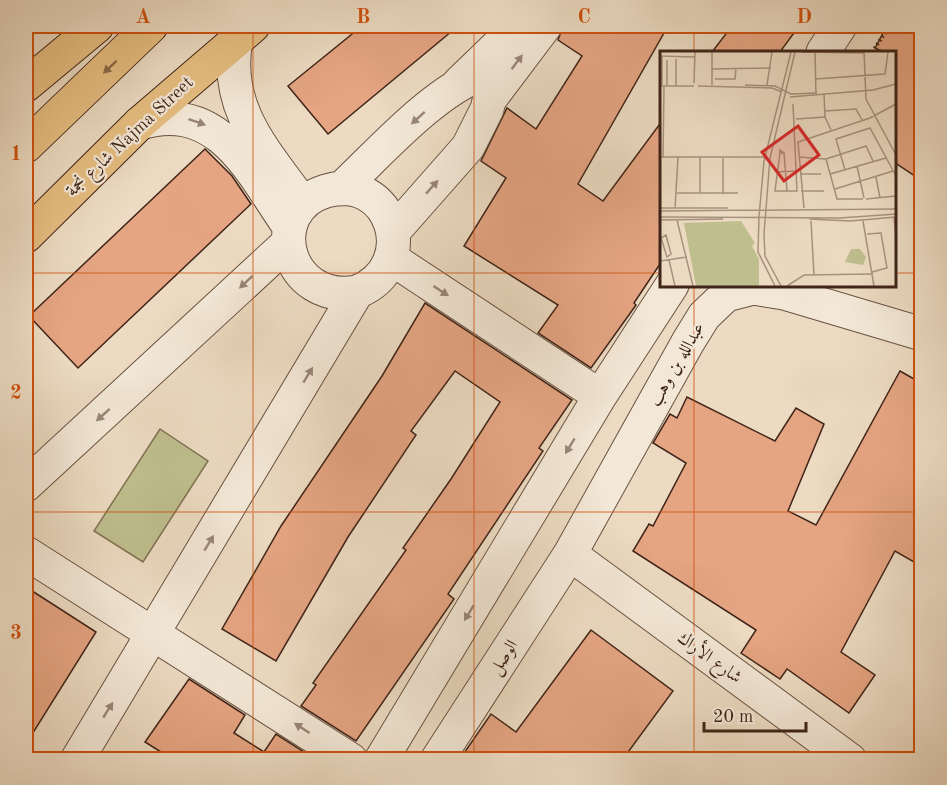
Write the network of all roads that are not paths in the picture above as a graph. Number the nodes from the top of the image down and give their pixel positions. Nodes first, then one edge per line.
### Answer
1 (97, 26) edge
2 (151, 26) edge
3 (518, 26) edge
4 (544, 26) edge
5 (840, 26) edge
6 (244, 33) edge
7 (824, 51) edge
8 (26, 85) edge
9 (458, 85) junction
10 (490, 99) junction
11 (140, 123) junction
12 (26, 146) edge
13 (341, 189) junction
14 (294, 225) junction
15 (26, 236) edge
16 (393, 245) junction
17 (671, 286) edge
18 (357, 292) junction
19 (921, 334) edge
20 (600, 396) junction
21 (26, 485) edge
22 (26, 553) edge
23 (570, 554) junction
24 (155, 634) junction
25 (77, 759) edge
26 (351, 759) edge
27 (381, 759) edge
28 (437, 759) edge
29 (850, 759) edge

1 - 8 main road
2 -> 12 main road
3 - 9 street
10 -> 4 street
5 - 7 street
6 - 11 main road, شارع نجمة Najma Street
6 - 14 street
9 - 10 street
9 -> 13 street
16 -> 10 street
11 -> 14 street
11 - 15 main road, شارع نجمة Najma Street
13 - 14 street
13 - 16 street
14 - 18 street
14 -> 21 street
16 - 18 street
16 -> 20 street
17 - 20 street
24 -> 18 street
19 - 23 street, عبدالله بن وهب
20 -> 27 street
22 - 24 street
23 - 28 street, الوصل
23 - 29 street, شارع الأراك
25 -> 24 street
26 -> 24 street

